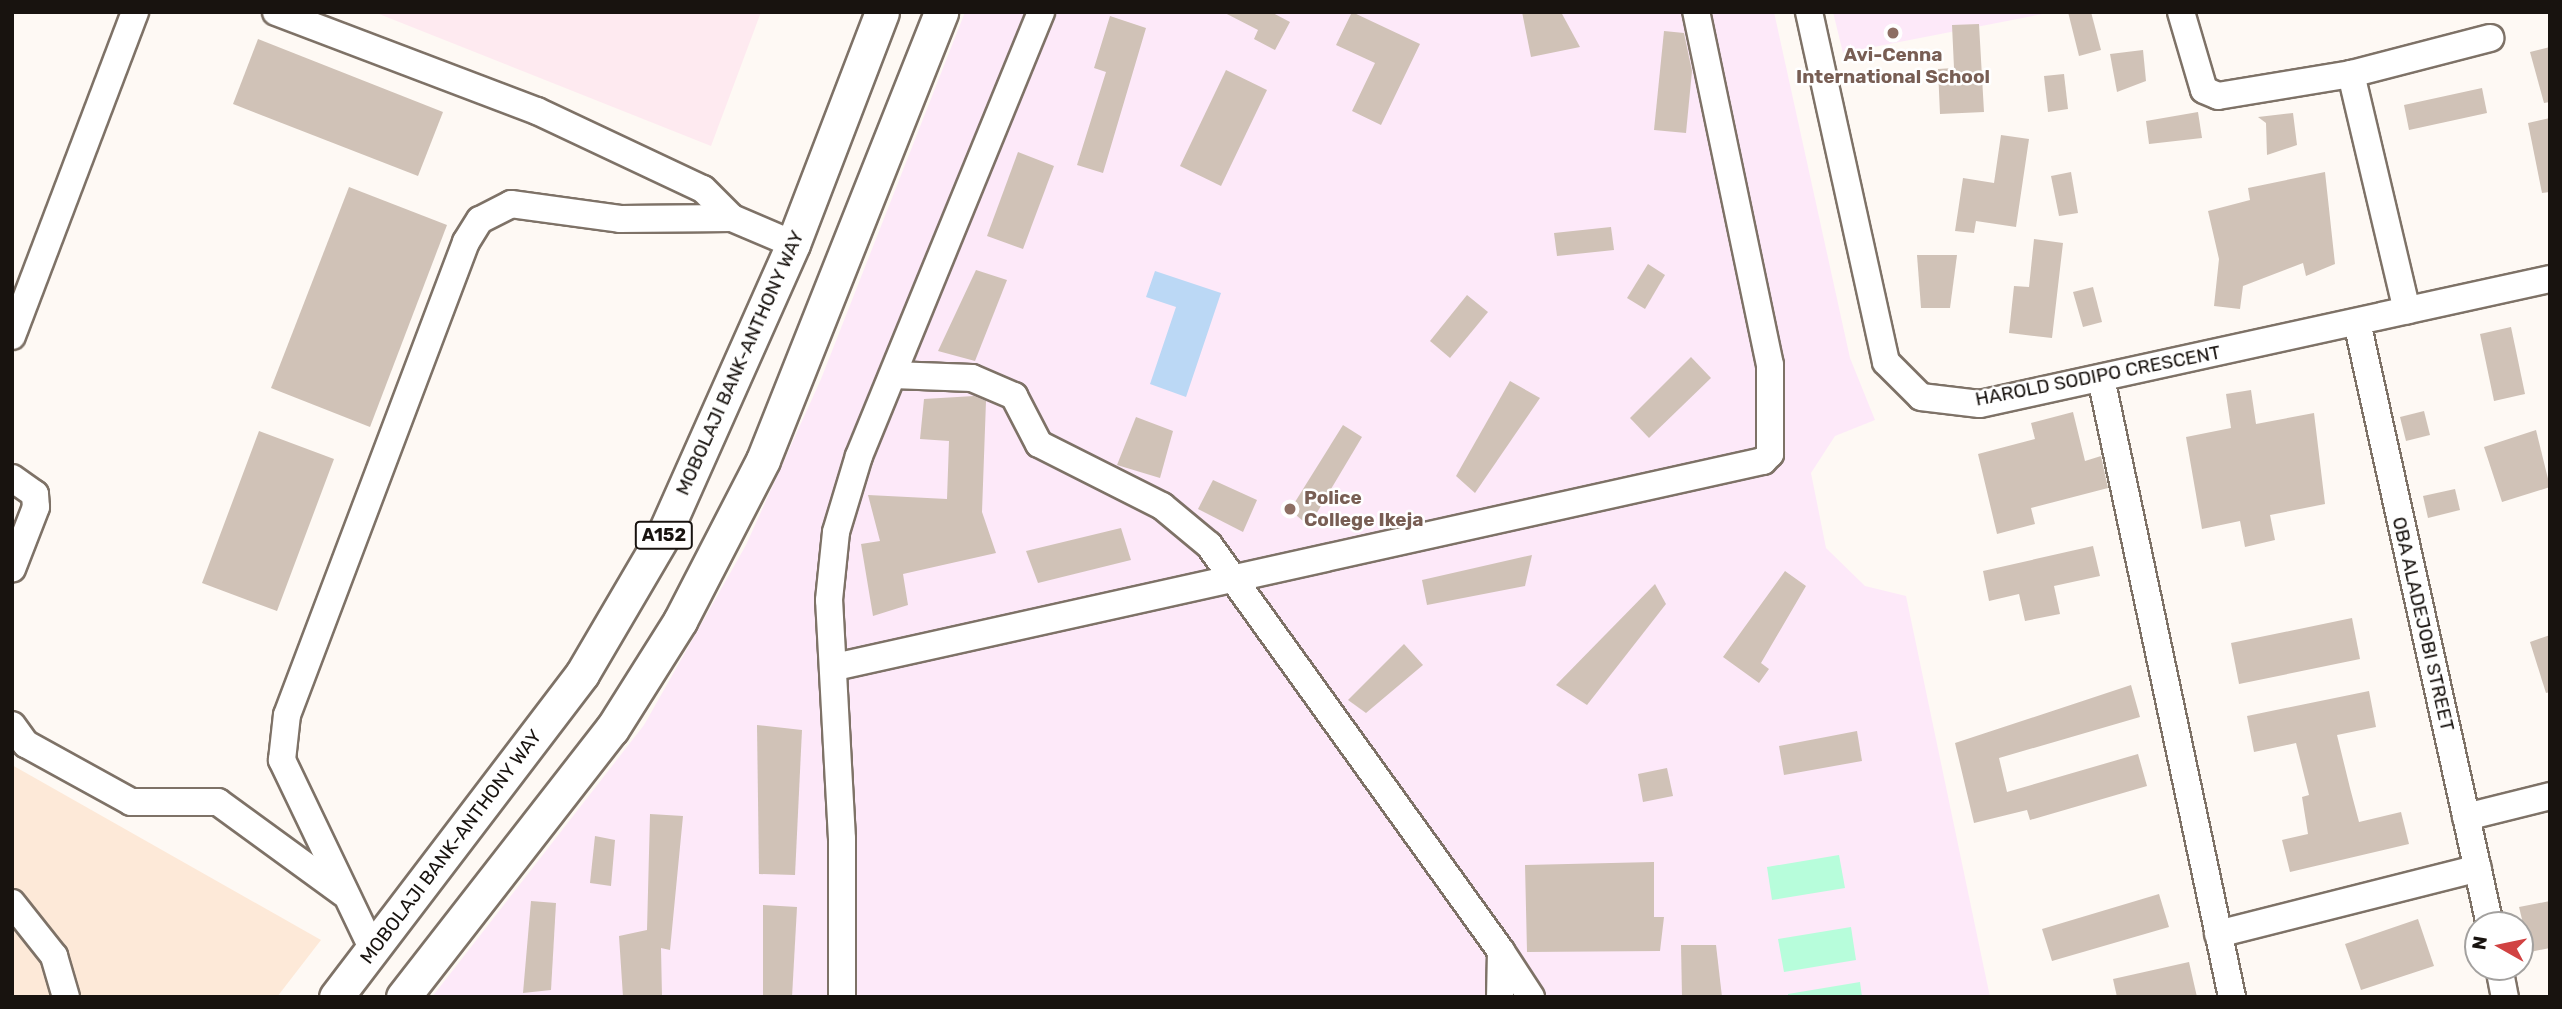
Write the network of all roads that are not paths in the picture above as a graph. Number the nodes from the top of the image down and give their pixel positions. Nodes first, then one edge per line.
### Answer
1 (135, 12) edge
2 (276, 12) edge
3 (881, 12) edge
4 (941, 12) edge
5 (1041, 12) edge
6 (1696, 12) edge
7 (1809, 12) edge
8 (2181, 12) edge
9 (2490, 38) dead end
10 (2351, 74) junction
11 (732, 218) junction
12 (793, 244) junction
13 (2550, 279) edge
14 (2407, 310) junction
15 (2357, 322) junction
16 (12, 336) edge
17 (893, 375) junction
18 (2101, 378) junction
19 (12, 478) edge
20 (12, 569) edge
21 (1232, 576) junction
22 (835, 667) junction
23 (12, 725) edge
24 (2550, 796) edge
25 (2466, 817) junction
26 (2477, 868) junction
27 (347, 896) junction
28 (12, 903) edge
29 (2487, 911) edge
30 (2218, 934) junction
31 (373, 950) junction
32 (1501, 951) junction
33 (66, 997) edge
34 (336, 997) edge
35 (403, 997) edge
36 (842, 997) edge
37 (1500, 997) edge
38 (1531, 997) edge
39 (2232, 997) edge

1 - 16 street
2 - 11 street
3 - 12 main road, MOBOLAJI BANK-ANTHONY WAY / A152
4 - 35 main road, A152
5 - 17 street
6 - 21 street
7 - 18 street, HAROLD SODIPO CRESCENT
8 - 10 street
9 - 10 street
10 - 14 street
11 - 12 street
11 - 27 street
12 - 31 main road, MOBOLAJI BANK-ANTHONY WAY / A152
13 - 14 street, HAROLD SODIPO CRESCENT
14 - 15 street, HAROLD SODIPO CRESCENT
15 - 18 street, HAROLD SODIPO CRESCENT
15 - 25 street, OBA ALADEJOBI STREET
17 - 21 street
17 - 22 street
18 - 30 street
19 - 20 street
21 - 22 street
21 - 32 street
22 - 36 street
23 - 27 street
24 - 25 street
25 - 26 street, OBA ALADEJOBI STREET
26 - 29 street, OBA ALADEJOBI STREET
26 - 30 street
27 - 31 street
28 - 33 street
30 - 39 street
31 - 34 main road, MOBOLAJI BANK-ANTHONY WAY / A152
32 - 37 street
32 - 38 street

